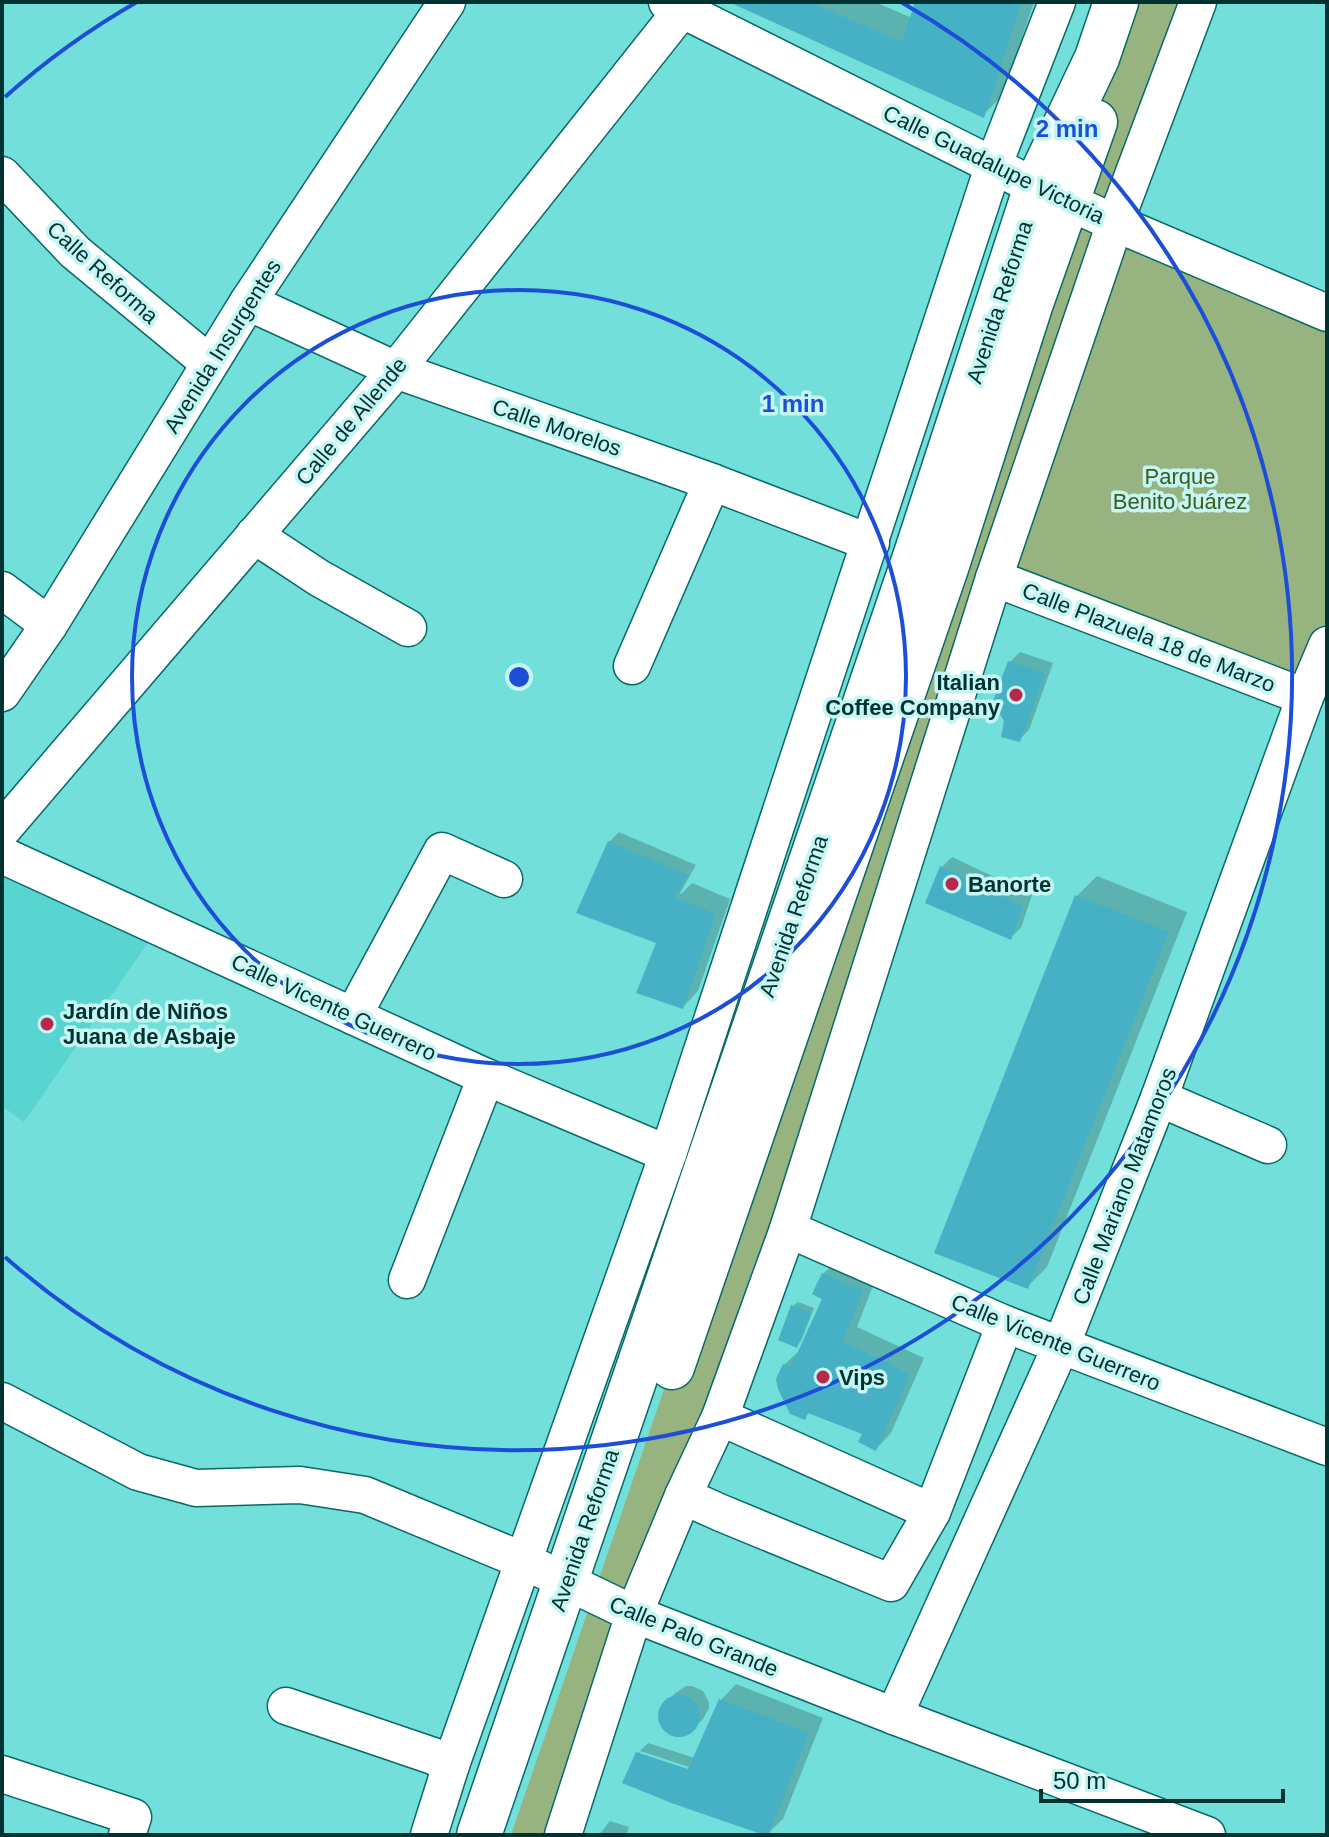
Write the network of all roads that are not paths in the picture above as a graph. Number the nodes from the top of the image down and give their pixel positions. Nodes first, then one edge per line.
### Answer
1 (447, 2) edge
2 (1057, 2) edge
3 (1116, 2) edge
4 (1140, 2) edge
5 (1198, 2) edge
6 (679, 4) edge
7 (994, 164) junction
8 (2, 175) edge
9 (1051, 193) junction
10 (1115, 223) junction
11 (248, 302) junction
12 (1327, 313) edge
13 (209, 363) junction
14 (396, 370) junction
15 (712, 482) junction
16 (254, 535) junction
17 (871, 543) junction
18 (994, 578) junction
19 (2, 590) edge
20 (49, 625) junction
21 (408, 628) dead end
22 (1327, 645) edge
23 (632, 666) dead end
24 (2, 693) edge
25 (1305, 697) junction
26 (2, 830) edge
27 (2, 855) edge
28 (504, 879) dead end
29 (353, 1016) junction
30 (486, 1077) junction
31 (1159, 1098) junction
32 (1268, 1145) dead end
33 (668, 1154) junction
34 (788, 1229) junction
35 (407, 1280) dead end
36 (1005, 1324) junction
37 (1061, 1346) junction
38 (2, 1401) edge
39 (720, 1417) junction
40 (1327, 1447) edge
41 (683, 1496) junction
42 (932, 1512) junction
43 (524, 1561) junction
44 (580, 1588) junction
45 (634, 1614) junction
46 (286, 1706) dead end
47 (894, 1716) junction
48 (451, 1765) junction
49 (2, 1774) edge
50 (130, 1826) edge
51 (429, 1835) edge
52 (479, 1835) edge
53 (511, 1835) edge
54 (563, 1835) edge
55 (1207, 1835) edge

1 - 11 street, Avenida Insurgentes
2 - 7 street
3 - 9 main road, Avenida Reforma
4 - 9 main road, Avenida Reforma
5 - 10 street
6 - 7 street, Calle Guadalupe Victoria
6 - 14 street, Calle de Allende
7 - 9 street, Calle Guadalupe Victoria
7 - 17 street
8 - 13 street, Calle Reforma
9 - 10 street, Calle Guadalupe Victoria
9 - 44 main road, Avenida Reforma
10 - 12 street, Calle Guadalupe Victoria
10 - 18 street
11 - 13 street, Avenida Insurgentes
11 - 14 street, Calle Morelos
13 - 20 street, Avenida Insurgentes
14 - 15 street, Calle Morelos
14 - 16 street, Calle de Allende
15 - 17 street, Calle Morelos
15 - 23 street
16 - 21 street
16 - 26 street, Calle de Allende
17 - 33 street
18 - 25 street, Calle Plazuela 18 de Marzo
18 - 34 street
19 - 20 street
20 - 24 street, Avenida Insurgentes
22 - 25 street, Calle Mariano Matamoros
25 - 31 street, Calle Mariano Matamoros
27 - 29 street, Calle Vicente Guerrero
28 - 29 street
29 - 30 street, Calle Vicente Guerrero
30 - 33 street, Calle Vicente Guerrero
30 - 35 street
31 - 32 street
31 - 37 street, Calle Mariano Matamoros
33 - 43 street
34 - 36 street, Calle Vicente Guerrero
34 - 39 street
36 - 37 street, Calle Vicente Guerrero
36 - 42 street
37 - 40 street, Calle Vicente Guerrero
37 - 47 street, Calle Mariano Matamoros
38 - 43 street, Calle Palo Grande
39 - 41 street
39 - 42 street
41 - 42 street
41 - 45 street
43 - 44 street, Calle Palo Grande
43 - 48 street
44 - 45 street, Calle Palo Grande
44 - 52 main road, Avenida Reforma
44 - 53 main road, Avenida Reforma
45 - 47 street, Calle Palo Grande
45 - 54 street
46 - 48 street
47 - 55 street, Calle Palo Grande
48 - 51 street
49 - 50 street

